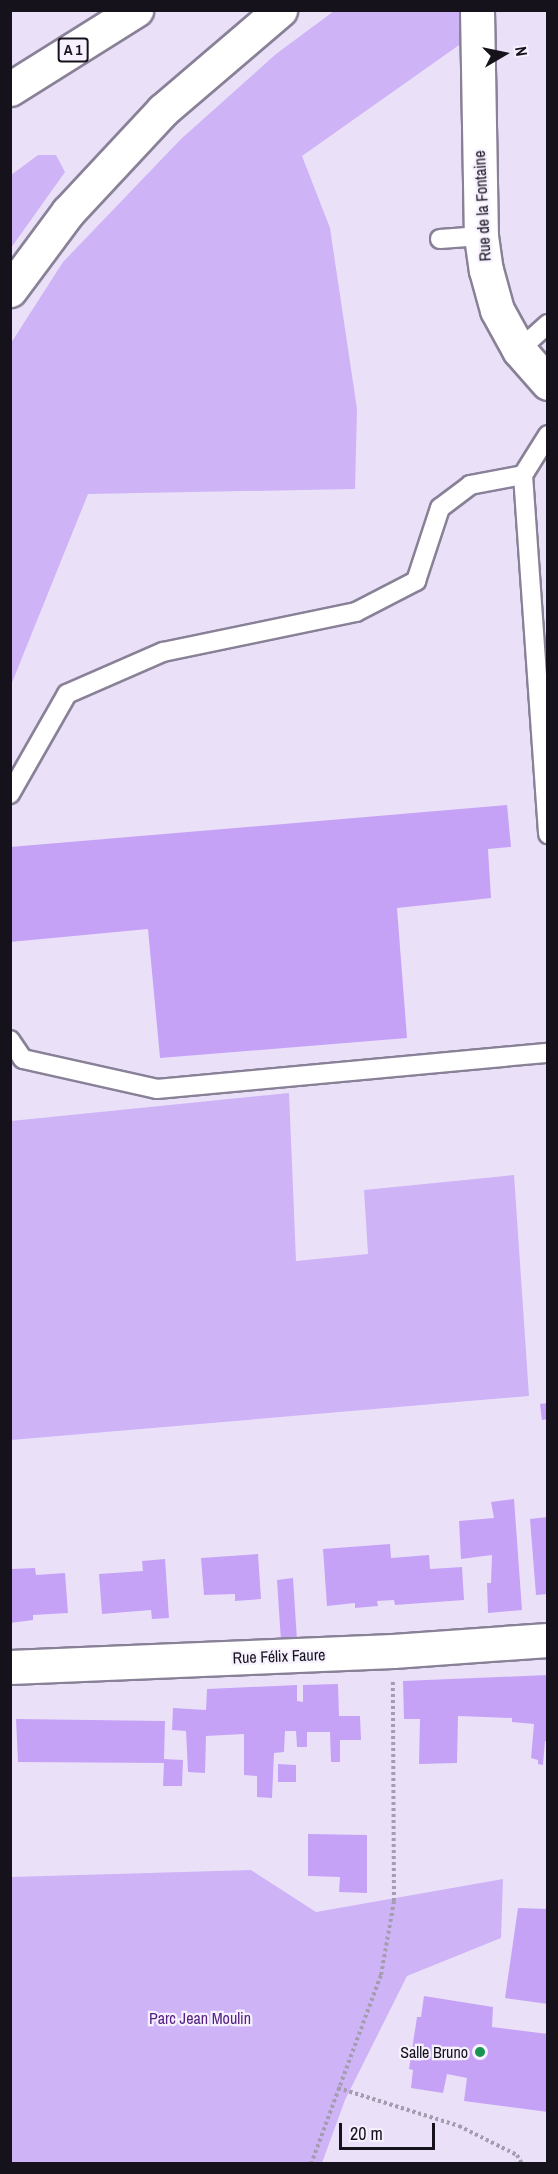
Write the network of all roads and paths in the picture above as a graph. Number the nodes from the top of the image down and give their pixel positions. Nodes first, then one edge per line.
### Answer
1 (136, 10) edge
2 (280, 10) edge
3 (477, 10) edge
4 (10, 89) edge
5 (481, 236) junction
6 (440, 239) dead end
7 (10, 290) edge
8 (548, 324) edge
9 (519, 350) junction
10 (548, 383) edge
11 (548, 435) edge
12 (523, 475) junction
13 (10, 794) edge
14 (548, 834) edge
15 (10, 1040) edge
16 (548, 1053) edge
17 (548, 1640) edge
18 (393, 1651) junction
19 (10, 1667) edge
20 (338, 2088) junction
21 (311, 2163) edge
22 (522, 2163) edge

1 - 4 main road, A 1
2 - 7 main road
3 - 5 main road, Rue de la Fontaine
5 - 6 lane
5 - 9 main road, Rue de la Fontaine
8 - 9 lane
9 - 10 main road, Rue de la Fontaine
11 - 12 lane
12 - 13 lane
12 - 14 lane
15 - 16 lane
17 - 18 main road, Rue Félix Faure
18 - 19 main road, Rue Félix Faure
18 - 20 path
20 - 21 path
20 - 22 path

